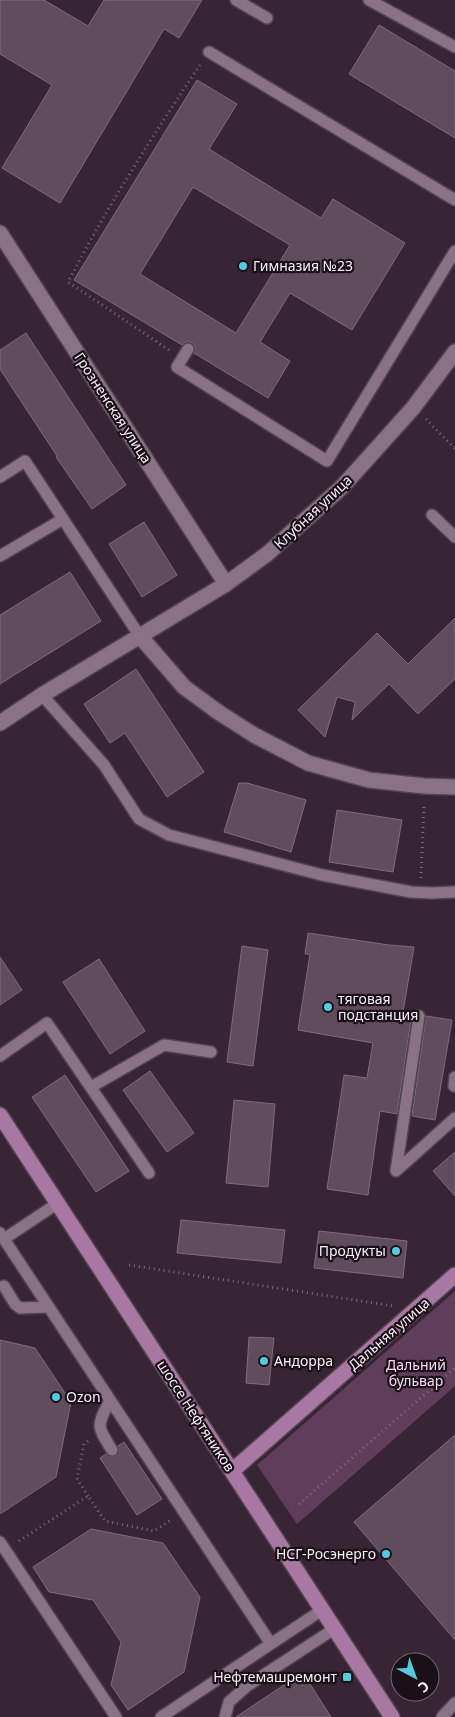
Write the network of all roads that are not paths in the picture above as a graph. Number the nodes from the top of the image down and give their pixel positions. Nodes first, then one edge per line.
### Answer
1 (236, 0) edge
2 (369, 0) edge
3 (267, 18) dead end
4 (455, 47) edge
5 (209, 52) road end
6 (455, 200) edge
7 (0, 233) edge
8 (455, 251) edge
9 (455, 352) edge
10 (185, 354) road end
11 (0, 477) edge
12 (432, 515) dead end
13 (63, 519) junction
14 (455, 538) edge
15 (0, 556) edge
16 (226, 584) junction
17 (139, 635) junction
18 (42, 695) junction
19 (0, 723) edge
20 (455, 788) edge
21 (455, 892) edge
22 (420, 1016) dead end
23 (211, 1052) dead end
24 (0, 1056) edge
25 (455, 1077) edge
26 (455, 1086) edge
27 (91, 1087) junction
28 (0, 1115) edge
29 (455, 1118) edge
30 (149, 1173) dead end
31 (58, 1203) junction
32 (2, 1236) edge
33 (455, 1275) edge
34 (4, 1286) dead end
35 (49, 1307) junction
36 (110, 1400) junction
37 (112, 1450) dead end
38 (232, 1472) junction
39 (3, 1546) edge
40 (322, 1610) junction
41 (334, 1628) junction
42 (271, 1644) junction
43 (455, 1703) edge
44 (116, 1717) edge
45 (161, 1717) edge
46 (225, 1717) edge
47 (392, 1717) edge
48 (442, 1717) edge

1 - 3 lane
2 - 4 lane
5 - 6 lane
7 - 16 street, Грозненская улица
8 - 10 lane
9 - 16 street, Клубная улица
11 - 13 lane
12 - 14 lane
13 - 15 lane
13 - 17 lane
16 - 17 street, Клубная улица
17 - 18 street, Клубная улица
17 - 20 street
18 - 19 street, Клубная улица
18 - 21 lane
22 - 29 lane
23 - 27 lane
24 - 27 lane
25 - 26 lane
27 - 30 lane
28 - 31 main road, шоссе Нефтяников
31 - 32 lane
31 - 38 main road, шоссе Нефтяников
32 - 35 lane
33 - 38 main road, Дальняя улица
34 - 35 lane
35 - 36 lane
36 - 37 lane
36 - 42 lane
38 - 40 main road, шоссе Нефтяников
39 - 44 lane
40 - 41 main road, шоссе Нефтяников
40 - 42 lane
41 - 46 lane
41 - 47 main road, шоссе Нефтяников
42 - 45 lane
43 - 48 lane

